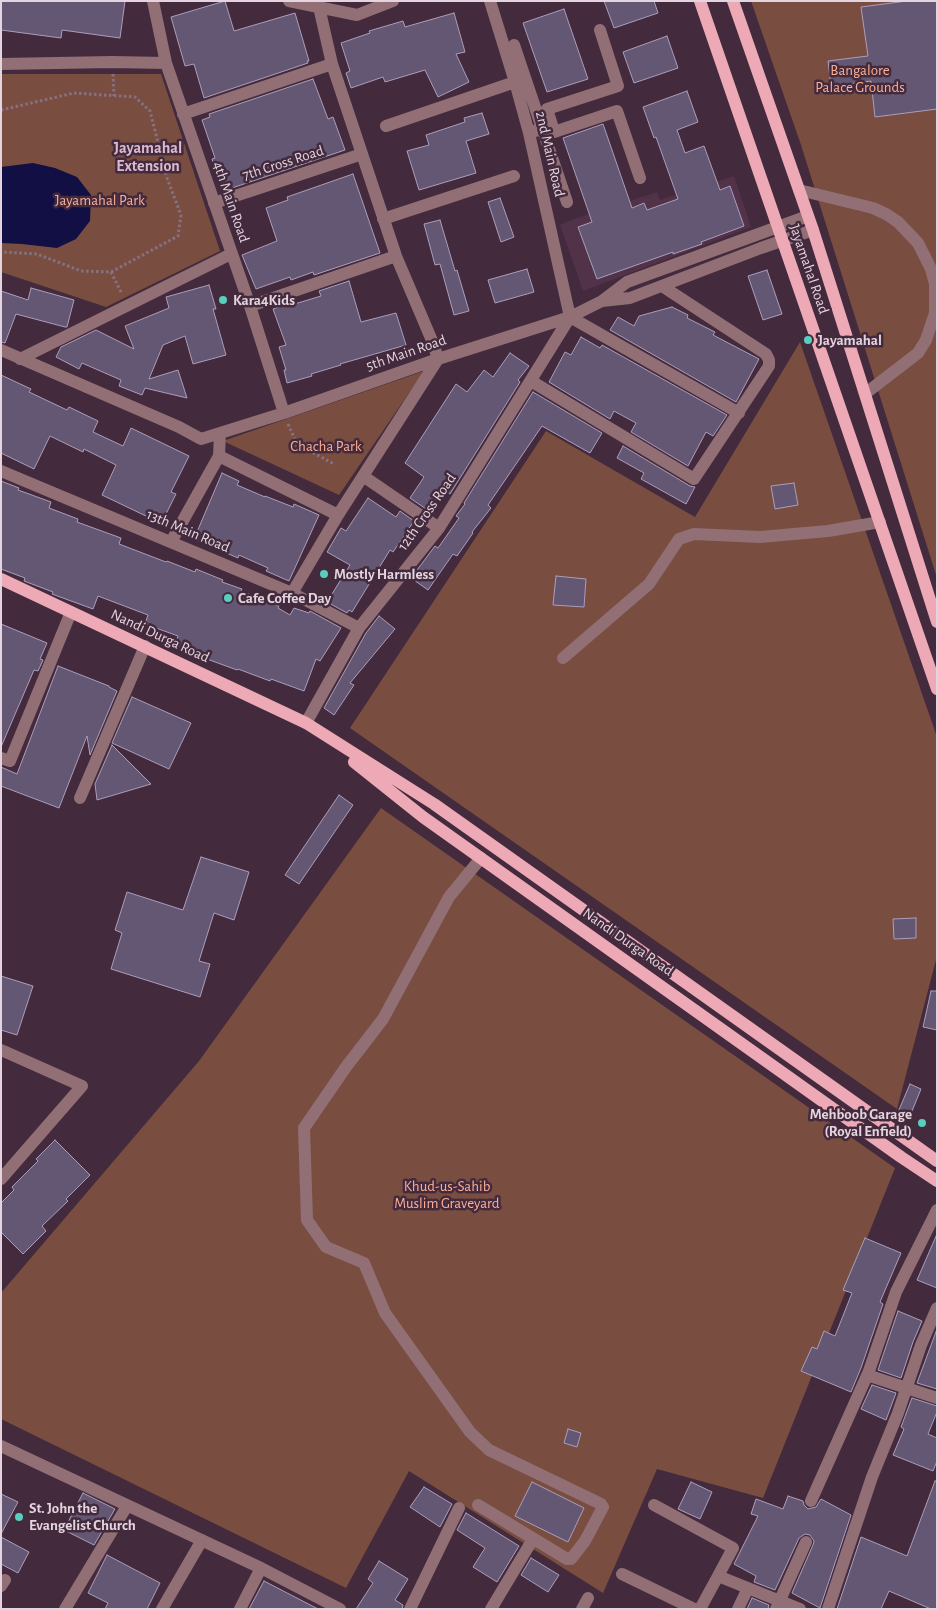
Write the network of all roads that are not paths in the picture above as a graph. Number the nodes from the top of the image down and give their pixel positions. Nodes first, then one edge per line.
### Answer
1 (153, 1) edge
2 (289, 1) edge
3 (393, 1) edge
4 (490, 1) edge
5 (700, 1) edge
6 (733, 1) edge
7 (319, 7) junction
8 (600, 30) dead end
9 (514, 45) dead end
10 (166, 63) junction
11 (1, 64) edge
12 (332, 64) junction
13 (515, 82) junction
14 (183, 114) junction
15 (386, 126) dead end
16 (547, 126) junction
17 (529, 132) junction
18 (362, 154) junction
19 (514, 176) dead end
20 (640, 178) dead end
21 (799, 190) junction
22 (567, 202) dead end
23 (214, 203) junction
24 (808, 216) junction
25 (383, 219) junction
26 (778, 228) junction
27 (813, 230) junction
28 (782, 240) junction
29 (232, 254) junction
30 (396, 256) junction
31 (662, 286) junction
32 (602, 301) junction
33 (250, 306) junction
34 (570, 317) junction
35 (1, 350) edge
36 (20, 359) junction
37 (438, 359) junction
38 (531, 381) junction
39 (866, 393) junction
40 (284, 413) junction
41 (738, 413) junction
42 (220, 433) junction
43 (219, 456) junction
44 (1, 471) edge
45 (363, 476) junction
46 (338, 515) junction
47 (880, 522) junction
48 (440, 528) junction
49 (171, 542) junction
50 (1, 579) edge
51 (292, 593) junction
52 (71, 612) junction
53 (937, 622) edge
54 (359, 628) junction
55 (145, 646) junction
56 (562, 658) dead end
57 (937, 689) edge
58 (306, 723) junction
59 (1, 758) edge
60 (80, 798) dead end
61 (481, 858) junction
62 (1, 1050) edge
63 (937, 1161) edge
64 (1, 1179) edge
65 (937, 1181) edge
66 (937, 1210) edge
67 (937, 1308) edge
68 (867, 1375) junction
69 (907, 1387) junction
70 (937, 1398) edge
71 (1, 1446) edge
72 (811, 1501) dead end
73 (654, 1505) dead end
74 (127, 1506) junction
75 (478, 1506) dead end
76 (459, 1508) dead end
77 (533, 1539) junction
78 (202, 1540) junction
79 (806, 1542) dead end
80 (261, 1568) junction
81 (622, 1574) dead end
82 (718, 1576) junction
83 (748, 1588) junction
84 (319, 1604) edge
85 (778, 1605) edge
86 (65, 1609) edge
87 (162, 1609) edge
88 (240, 1609) edge
89 (340, 1609) edge
90 (410, 1609) edge
91 (491, 1609) edge
92 (694, 1609) edge
93 (700, 1609) edge
94 (738, 1609) edge
95 (800, 1609) edge
96 (828, 1609) edge

1 - 10 street, 4th Main Road
2 - 7 street
3 - 7 street
4 - 13 street, 2nd Main Road
5 - 26 main road, Jayamahal Road
6 - 21 main road, Jayamahal Road
7 - 12 street
8 - 16 street
9 - 16 street
10 - 11 street
10 - 14 street, 4th Main Road
12 - 14 street
12 - 18 street
13 - 15 street
13 - 17 street, 2nd Main Road
14 - 23 street, 4th Main Road
16 - 17 street
16 - 20 street
16 - 22 street
17 - 34 street, 2nd Main Road
18 - 23 street, 7th Cross Road
18 - 25 street
19 - 25 street
21 - 24 main road, Jayamahal Road
21 - 39 street
23 - 29 street, 4th Main Road
24 - 26 street, 5th Main Road
24 - 27 main road, Jayamahal Road
25 - 30 street
26 - 28 main road, Jayamahal Road
26 - 32 street, 5th Main Road
27 - 28 street, 5th Main Road
27 - 39 main road, Jayamahal Road
28 - 31 street, 5th Main Road
28 - 47 main road, Jayamahal Road
29 - 33 street, 4th Main Road
29 - 36 street
30 - 33 street
30 - 37 street
31 - 32 street, 5th Main Road
31 - 41 street
32 - 34 street, 5th Main Road
33 - 40 street, 4th Main Road
34 - 37 street, 5th Main Road
34 - 38 street, 12th Cross Road
34 - 41 street
35 - 36 street, 5th Main Road
36 - 42 street, 5th Main Road
37 - 40 street, 5th Main Road
37 - 45 street
38 - 41 street
38 - 48 street, 12th Cross Road
39 - 53 main road, Jayamahal Road
40 - 42 street, 5th Main Road
42 - 43 street
43 - 46 street
43 - 49 street
44 - 49 street, 13th Main Road
45 - 46 street
45 - 48 street
46 - 51 street
47 - 56 street
47 - 57 main road, Jayamahal Road
48 - 54 street, 12th Cross Road
49 - 51 street, 13th Main Road
50 - 52 main road, Nandi Durga Road
51 - 54 street, 13th Main Road
52 - 55 main road, Nandi Durga Road
52 - 59 street
54 - 58 street, 12th Cross Road
55 - 58 main road, Nandi Durga Road
55 - 60 street
58 - 61 main road, Nandi Durga Road
58 - 63 main road, Nandi Durga Road
61 - 65 main road, Nandi Durga Road
61 - 77 street
62 - 64 street
66 - 68 street
67 - 69 street
68 - 69 street
68 - 72 street
69 - 70 street
69 - 96 street
71 - 74 street
73 - 82 street
74 - 78 street
74 - 86 street
75 - 77 street
76 - 90 street
77 - 91 street
78 - 80 street
78 - 87 street
79 - 85 street
80 - 84 street
80 - 88 street
81 - 92 street
82 - 83 street
82 - 93 street
83 - 85 street
83 - 94 street
84 - 89 street
85 - 95 street

